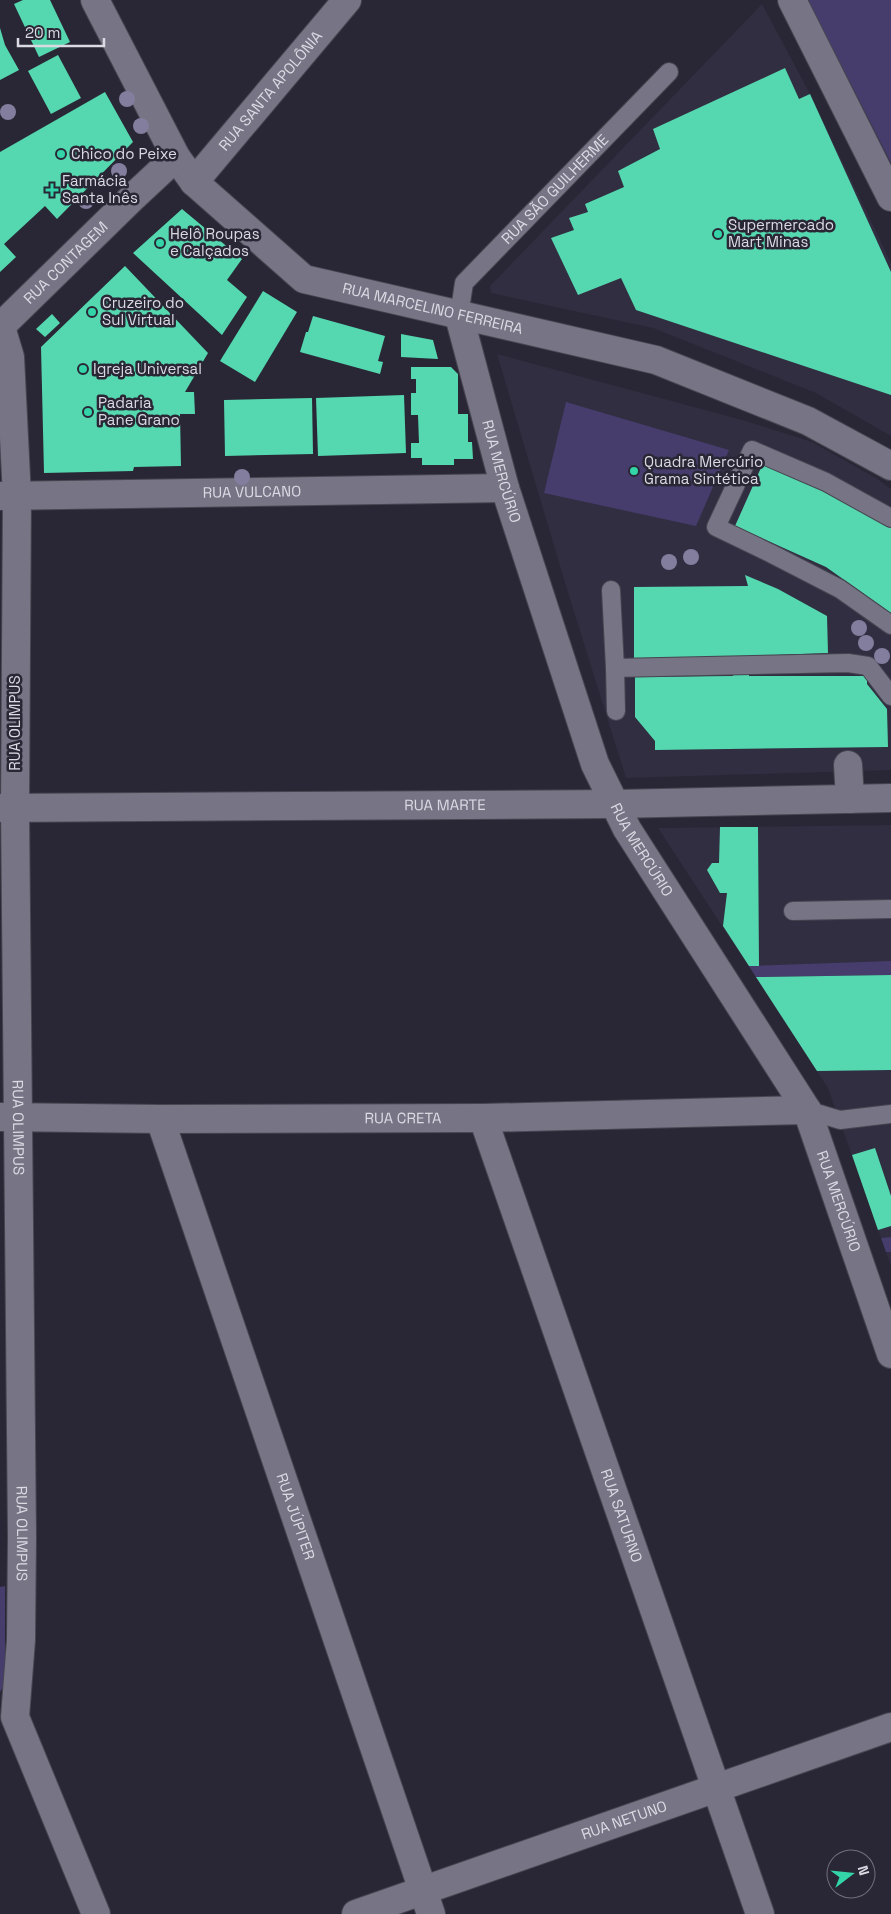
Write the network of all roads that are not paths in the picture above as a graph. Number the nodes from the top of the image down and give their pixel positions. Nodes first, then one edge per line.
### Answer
1 (95, 0) edge
2 (347, 0) edge
3 (792, 0) edge
4 (669, 72) dead end
5 (176, 157) junction
6 (194, 182) junction
7 (891, 197) edge
8 (459, 316) junction
9 (0, 327) edge
10 (891, 466) edge
11 (505, 488) junction
12 (8, 496) edge
13 (891, 518) edge
14 (611, 590) dead end
15 (891, 626) edge
16 (615, 668) junction
17 (891, 696) edge
18 (616, 711) dead end
19 (848, 766) dead end
20 (891, 798) edge
21 (850, 799) junction
22 (615, 804) junction
23 (8, 808) edge
24 (793, 910) dead end
25 (891, 910) edge
26 (807, 1110) junction
27 (891, 1114) edge
28 (10, 1117) edge
29 (483, 1118) junction
30 (160, 1119) junction
31 (891, 1354) edge
32 (22, 1537) junction
33 (0, 1564) edge
34 (7, 1713) edge
35 (891, 1727) edge
36 (716, 1789) junction
37 (427, 1903) edge
38 (96, 1914) edge
39 (356, 1914) edge
40 (760, 1914) edge

1 - 5 street, RUA MARCELINO FERREIRA
2 - 6 street, RUA SANTA APOLÔNIA
3 - 7 street
4 - 8 lane, RUA SÃO GUILHERME
5 - 6 street, RUA MARCELINO FERREIRA
5 - 9 street, RUA CONTAGEM
6 - 8 street, RUA MARCELINO FERREIRA
8 - 10 street, RUA MARCELINO FERREIRA
8 - 11 street, RUA MERCÚRIO
9 - 12 street, RUA OLIMPUS
11 - 12 street, RUA VULCANO
11 - 22 street, RUA MERCÚRIO
12 - 23 street, RUA OLIMPUS
13 - 15 lane
14 - 16 lane
16 - 17 lane
16 - 18 lane
19 - 21 street
20 - 21 street, RUA MARTE
21 - 22 street, RUA MARTE
22 - 23 street, RUA MARTE
22 - 26 street, RUA MERCÚRIO
23 - 28 street, RUA OLIMPUS
24 - 25 lane
26 - 27 lane
26 - 29 street, RUA CRETA
26 - 31 street, RUA MERCÚRIO
28 - 30 street, RUA CRETA
28 - 32 street, RUA OLIMPUS
29 - 30 street, RUA CRETA
29 - 36 street, RUA SATURNO
30 - 37 street, RUA JÚPITER
32 - 33 street
32 - 34 street, RUA OLIMPUS
34 - 38 street, RUA OLIMPUS
35 - 36 street, RUA NETUNO
36 - 37 street, RUA NETUNO
36 - 40 street, RUA SATURNO
37 - 39 street, RUA NETUNO

